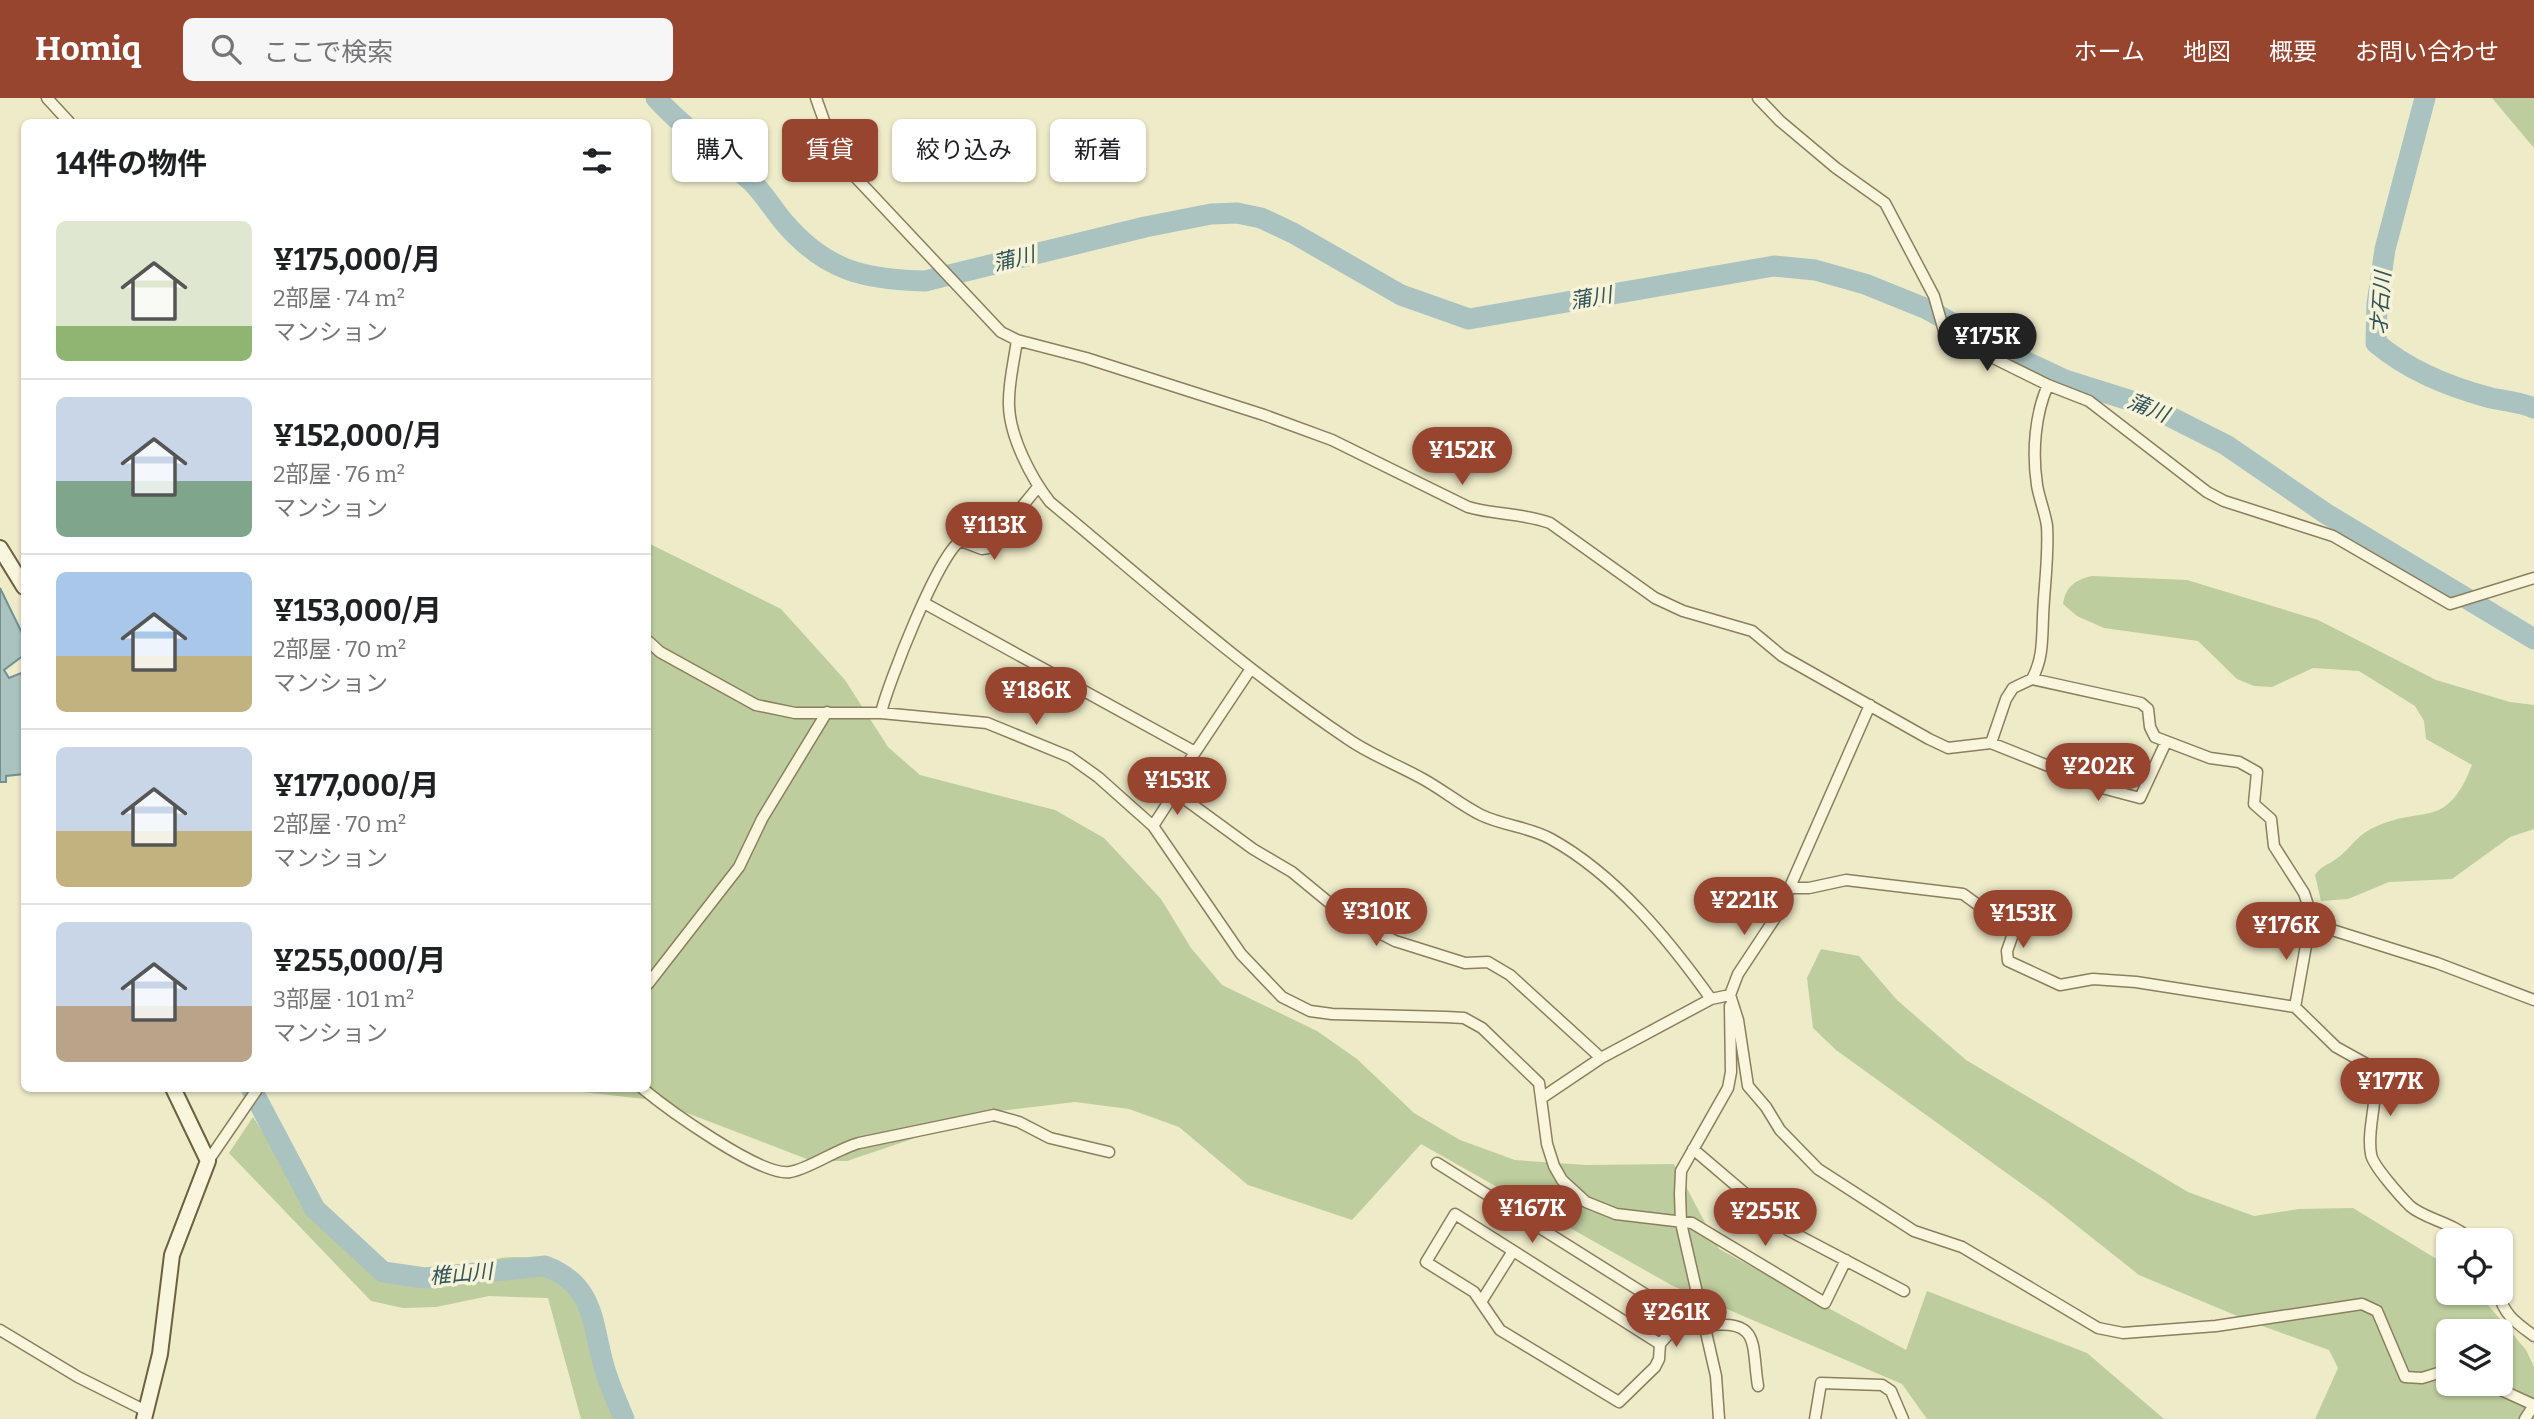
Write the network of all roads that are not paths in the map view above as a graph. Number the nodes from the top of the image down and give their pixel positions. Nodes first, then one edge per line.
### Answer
1 (47, 98) edge
2 (816, 98) edge
3 (1758, 98) edge
4 (66, 119) edge
5 (1017, 340) junction
6 (2048, 385) junction
7 (1038, 487) junction
8 (0, 548) edge
9 (2534, 578) edge
10 (21, 582) edge
11 (925, 603) junction
12 (651, 644) edge
13 (1250, 670) junction
14 (2032, 679) junction
15 (1870, 705) junction
16 (827, 712) junction
17 (881, 713) junction
18 (2166, 742) junction
19 (1991, 743) junction
20 (1195, 752) junction
21 (1175, 792) junction
22 (1153, 826) junction
23 (1789, 888) junction
24 (2310, 923) junction
25 (651, 980) edge
26 (1730, 995) junction
27 (1711, 999) junction
28 (2534, 1000) edge
29 (2295, 1007) junction
30 (1601, 1058) junction
31 (175, 1092) edge
32 (255, 1092) edge
33 (647, 1092) edge
34 (1543, 1097) junction
35 (1693, 1149) junction
36 (1109, 1152) dead end
37 (208, 1161) junction
38 (1437, 1163) dead end
39 (1681, 1223) junction
40 (2454, 1228) edge
41 (1513, 1251) junction
42 (1846, 1260) junction
43 (1904, 1291) dead end
44 (1481, 1302) junction
45 (2502, 1305) edge
46 (1701, 1315) junction
47 (1683, 1318) junction
48 (1704, 1326) junction
49 (0, 1330) edge
50 (2532, 1331) edge
51 (1660, 1344) junction
52 (2436, 1374) edge
53 (1758, 1386) dead end
54 (2513, 1395) edge
55 (2534, 1405) edge
56 (145, 1415) edge
57 (1719, 1419) edge
58 (1815, 1419) edge
59 (1903, 1419) edge
60 (2525, 1419) edge

1 - 4 street
2 - 5 street
3 - 6 street
5 - 7 street
5 - 15 street
6 - 9 street
6 - 14 street
7 - 11 street
7 - 13 street
8 - 10 street
11 - 17 street
11 - 20 street
12 - 16 street
13 - 20 street
13 - 27 street
14 - 18 street
14 - 19 street
15 - 19 street
15 - 23 street
16 - 17 street
16 - 25 street
17 - 22 street
18 - 19 street
18 - 24 street
20 - 21 street
21 - 22 street
21 - 30 street
22 - 34 street
23 - 26 street
23 - 29 street
24 - 28 street
24 - 29 street
26 - 27 street
26 - 35 street
26 - 52 street
27 - 30 street
29 - 40 street
30 - 34 street
31 - 37 street
32 - 37 street
33 - 36 street
34 - 39 street
35 - 39 street
35 - 42 street
37 - 56 street
38 - 47 street
39 - 42 street
39 - 46 street
41 - 44 street
41 - 44 street
41 - 51 street
42 - 43 street
44 - 51 street
45 - 50 street
46 - 47 street
46 - 48 street
47 - 51 street
48 - 53 street
48 - 57 street
49 - 56 street
54 - 55 street
55 - 60 street
58 - 59 street

